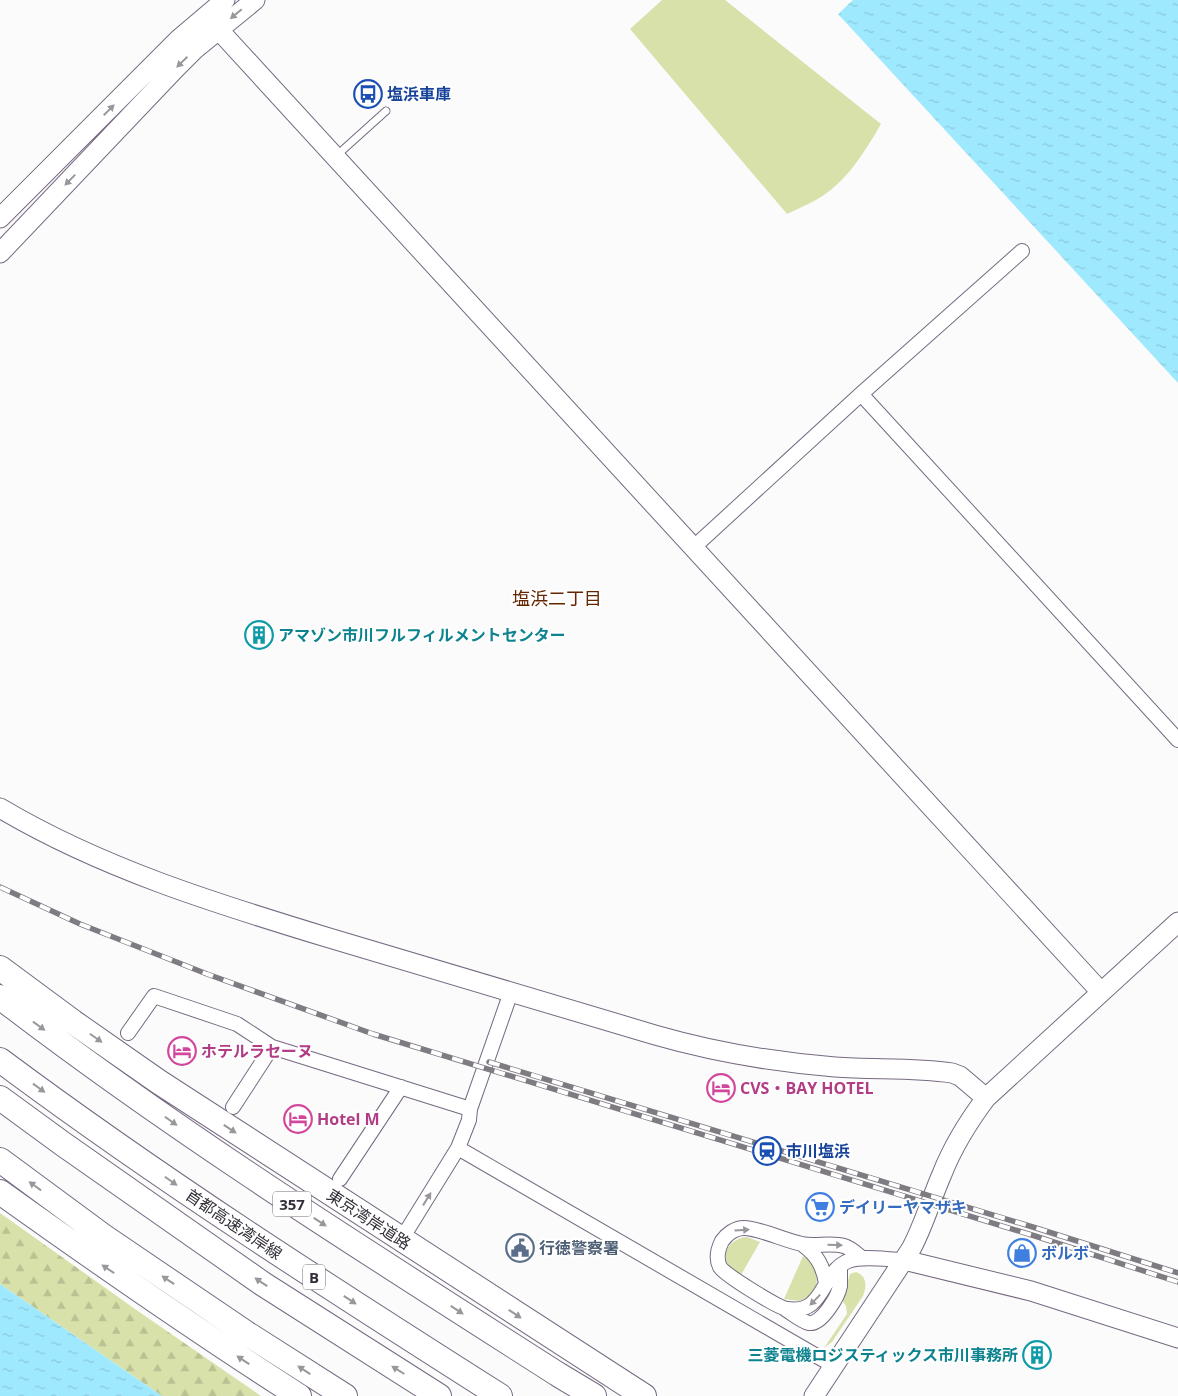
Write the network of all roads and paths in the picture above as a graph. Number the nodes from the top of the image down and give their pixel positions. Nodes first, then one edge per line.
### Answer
1 (225, 0) edge
2 (255, 0) edge
3 (212, 23) junction
4 (132, 87) junction
5 (146, 100) junction
6 (386, 111) dead end
7 (84, 135) junction
8 (99, 149) junction
9 (335, 157) junction
10 (4, 213) edge
11 (27, 225) junction
12 (1022, 251) dead end
13 (0, 253) edge
14 (861, 394) junction
15 (694, 546) junction
16 (1178, 740) edge
17 (0, 808) edge
18 (1178, 922) edge
19 (0, 968) edge
20 (1100, 991) junction
21 (511, 992) junction
22 (0, 997) edge
23 (128, 1033) dead end
24 (272, 1047) junction
25 (0, 1060) edge
26 (400, 1087) junction
27 (0, 1098) edge
28 (986, 1098) junction
29 (233, 1107) dead end
30 (470, 1109) junction
31 (458, 1148) junction
32 (0, 1160) edge
33 (340, 1179) dead end
34 (0, 1192) edge
35 (401, 1240) junction
36 (803, 1245) junction
37 (862, 1258) junction
38 (904, 1260) junction
39 (840, 1266) junction
40 (826, 1283) junction
41 (784, 1308) junction
42 (1178, 1338) edge
43 (834, 1366) junction
44 (299, 1396) edge
45 (345, 1396) edge
46 (439, 1396) edge
47 (500, 1396) edge
48 (594, 1396) edge
49 (644, 1396) edge
50 (814, 1396) edge

1 - 3 street
2 -> 3 street
3 - 4 street
3 -> 5 street
3 - 9 street
4 - 5 street
7 -> 4 street
5 - 8 street
6 - 9 lane
7 - 8 street
7 - 10 street
8 -> 11 street
9 - 15 street
10 - 11 street
11 - 13 street
12 - 14 street
14 - 15 street
14 - 16 street
15 - 20 street
17 - 21 street
18 - 20 street
19 -> 35 highway, 東京湾岸道路 / 357
20 - 28 street
21 - 28 street
21 - 30 street
22 -> 48 highway, 東京湾岸道路 / 357
23 - 24 street
24 - 26 street
24 - 29 street
25 -> 47 highway, 首都高速湾岸線 / B
26 - 30 street
26 - 33 street
46 -> 27 highway, 首都高速湾岸線 / B
28 - 38 street
30 - 31 street
35 -> 31 street
31 - 43 street
45 -> 32 highway
44 -> 34 highway
35 -> 49 highway, 東京湾岸道路 / 357
36 -> 37 street
36 - 40 street
41 -> 36 street
37 - 38 street
37 - 39 street
38 - 42 street
38 - 43 street
39 - 40 street
39 - 41 street
40 -> 41 street
43 - 50 street

